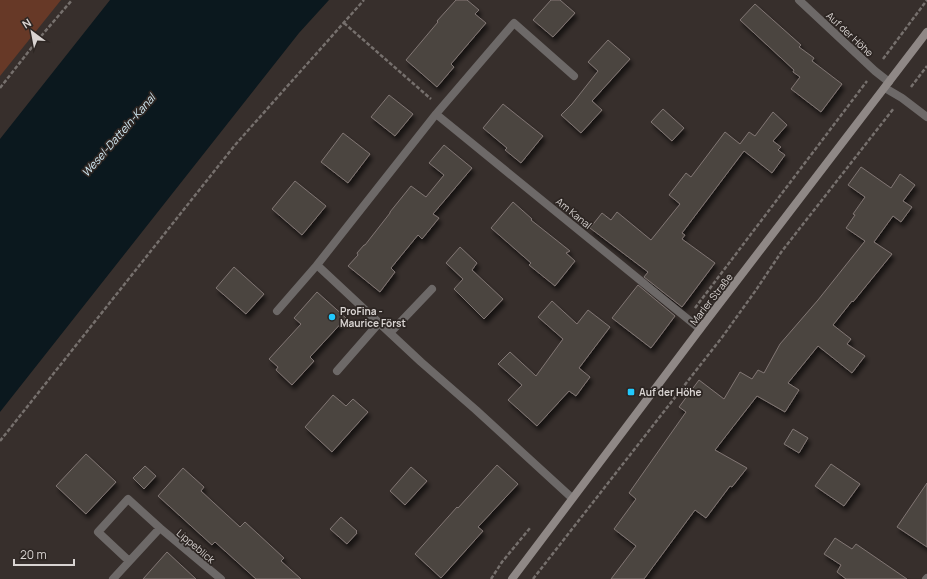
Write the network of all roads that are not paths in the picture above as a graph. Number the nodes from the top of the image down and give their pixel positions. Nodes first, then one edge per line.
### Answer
1 (799, 0) edge
2 (927, 32) edge
3 (574, 76) dead end
4 (887, 85) junction
5 (439, 111) junction
6 (927, 117) edge
7 (317, 265) junction
8 (432, 289) dead end
9 (277, 311) dead end
10 (379, 323) junction
11 (700, 329) junction
12 (390, 333) junction
13 (336, 371) dead end
14 (572, 498) junction
15 (160, 528) junction
16 (129, 561) junction
17 (113, 579) edge
18 (221, 579) edge
19 (512, 579) edge

1 - 4 street, Auf der Höhe
2 - 4 main road, Marler Straße
3 - 5 street
4 - 6 street, Auf der Höhe
4 - 11 main road, Marler Straße
5 - 7 street
5 - 11 street, Am Kanal
7 - 9 street
7 - 10 street
8 - 12 street
10 - 12 street
10 - 13 street
11 - 14 main road, Marler Straße
12 - 14 street
14 - 19 main road, Marler Straße
15 - 16 street
15 - 16 street, Lippeblick
15 - 18 street, Lippeblick
16 - 17 street

